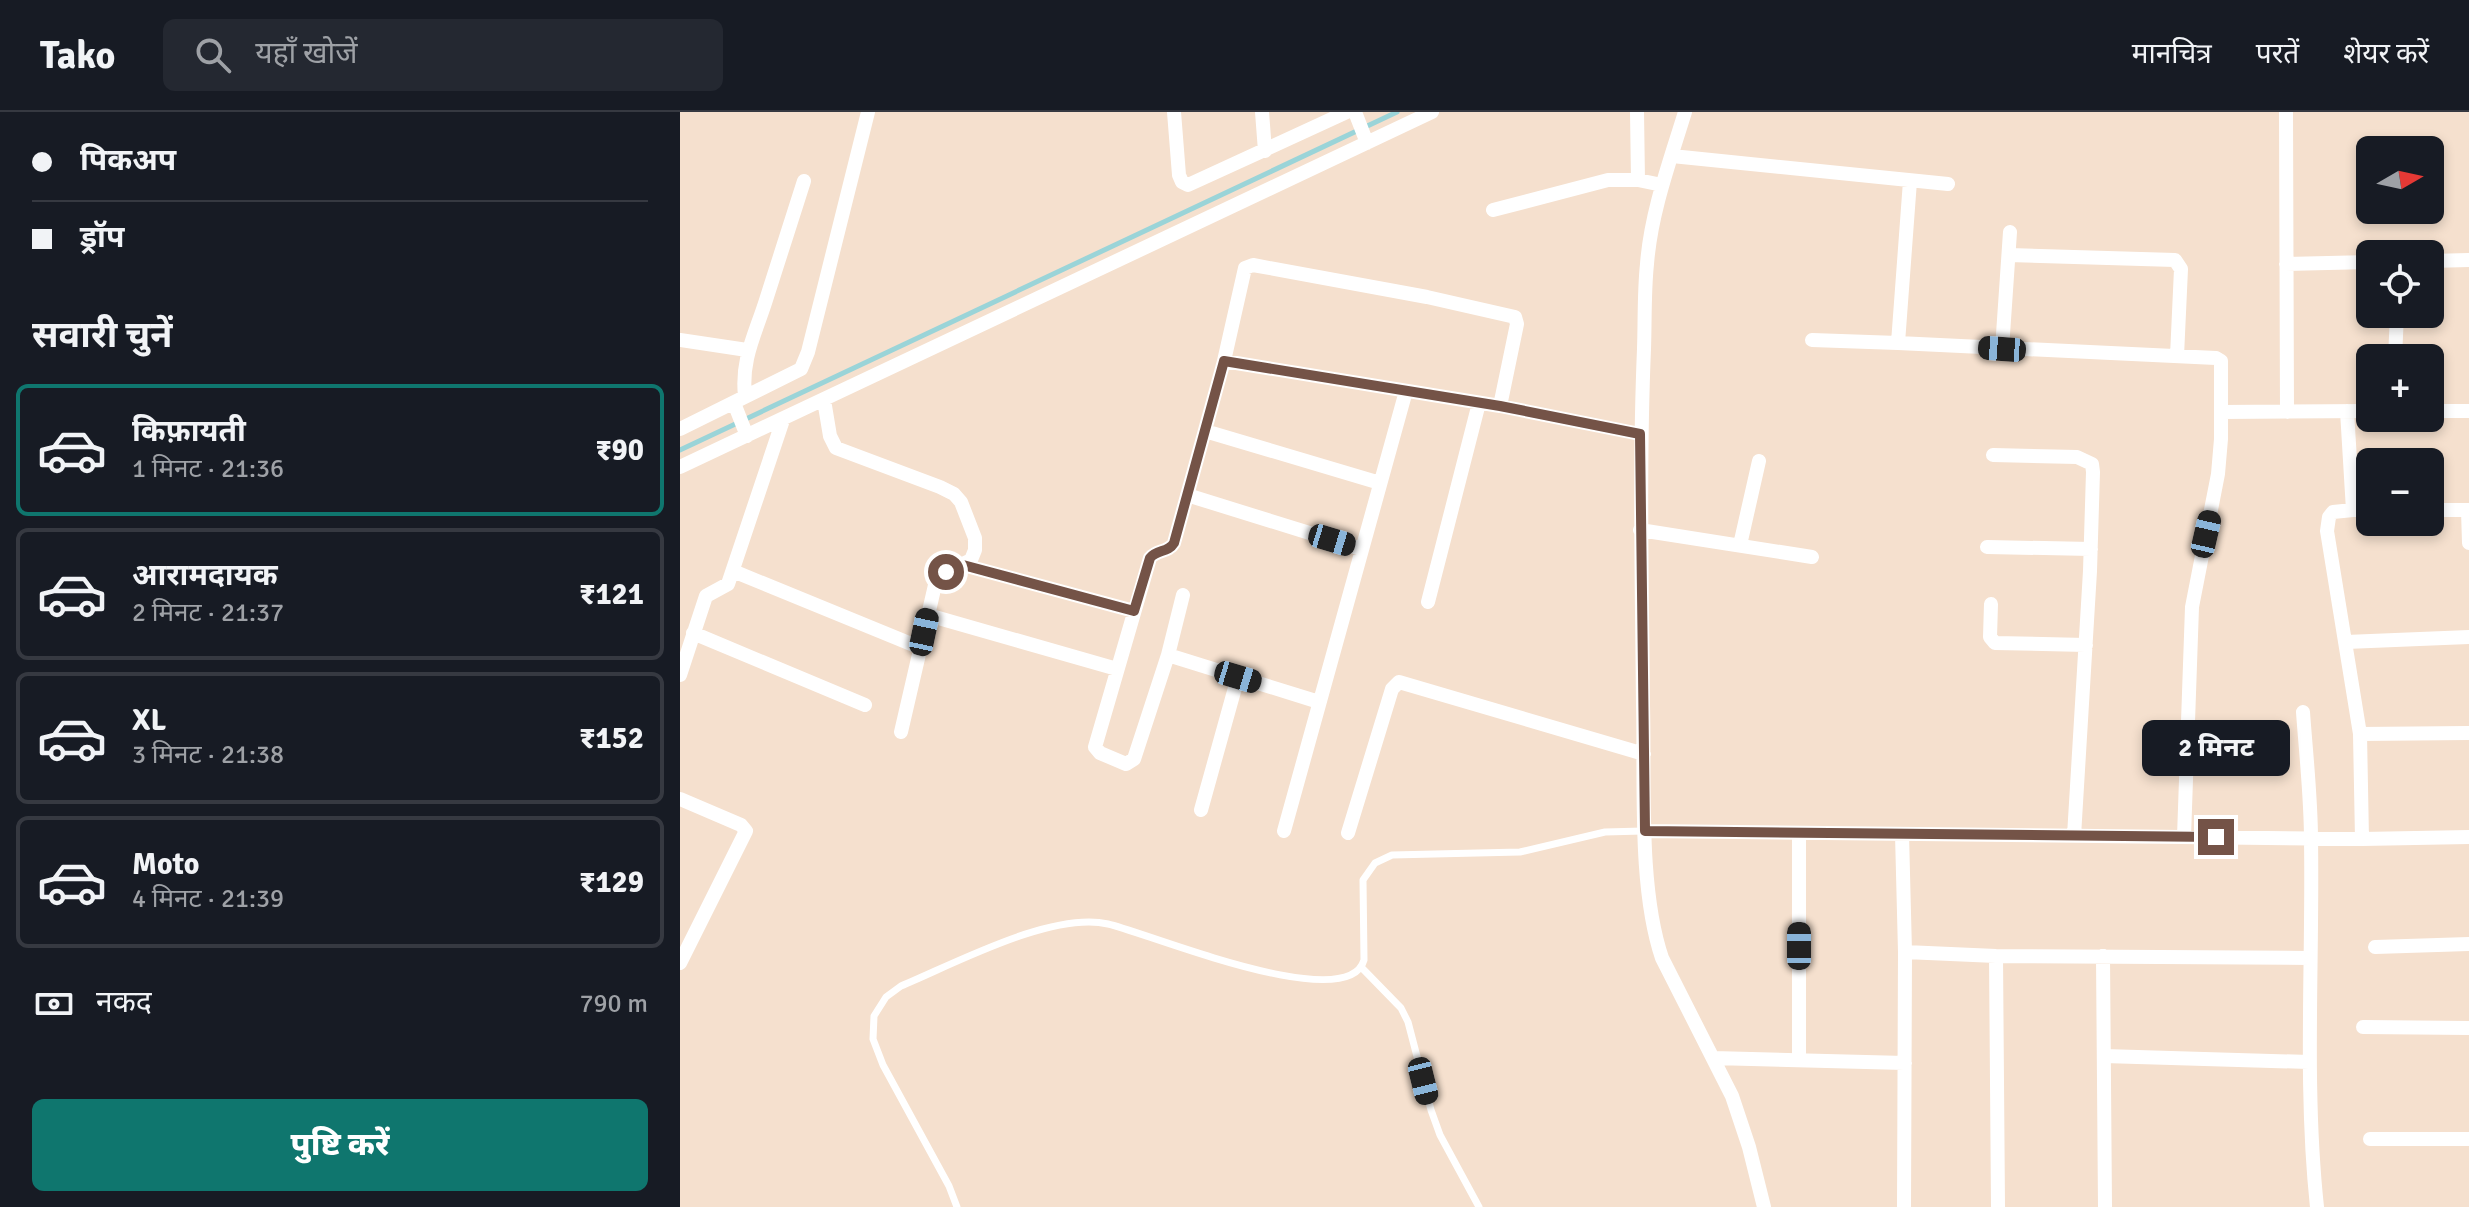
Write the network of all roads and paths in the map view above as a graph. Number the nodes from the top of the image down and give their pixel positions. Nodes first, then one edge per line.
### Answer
1 (868, 112) edge
2 (1174, 112) edge
3 (1262, 112) edge
4 (1347, 112) edge
5 (1432, 112) edge
6 (1637, 112) edge
7 (1685, 112) edge
8 (2286, 112) edge
9 (1360, 128) edge
10 (1265, 151) junction
11 (1672, 156) junction
12 (1638, 180) junction
13 (804, 181) dead end
14 (1910, 181) junction
15 (1948, 184) dead end
16 (1662, 185) junction
17 (1493, 210) dead end
18 (2010, 232) dead end
19 (2009, 255) junction
20 (2469, 260) edge
21 (2444, 261) edge
22 (2356, 262) edge
23 (2286, 264) junction
24 (680, 340) edge
25 (1812, 340) dead end
26 (1898, 343) junction
27 (2002, 349) junction
28 (747, 350) junction
29 (2177, 356) junction
30 (1224, 361) junction
31 (1406, 391) junction
32 (824, 400) junction
33 (1479, 403) junction
34 (1500, 406) junction
35 (2347, 411) junction
36 (2356, 411) edge
37 (2444, 411) edge
38 (2469, 411) edge
39 (2221, 412) junction
40 (2287, 412) junction
41 (741, 415) junction
42 (783, 420) junction
43 (680, 428) edge
44 (1205, 431) junction
45 (1640, 434) junction
46 (1993, 455) dead end
47 (1759, 461) dead end
48 (680, 467) edge
49 (1380, 483) junction
50 (1187, 495) junction
51 (2353, 510) joint
52 (2444, 510) edge
53 (2469, 510) edge
54 (1640, 530) junction
55 (2469, 543) edge
56 (1740, 545) junction
57 (1987, 547) dead end
58 (1361, 549) junction
59 (2091, 549) junction
60 (1812, 557) dead end
61 (963, 565) junction
62 (733, 571) junction
63 (1183, 595) dead end
64 (1428, 602) dead end
65 (1991, 604) dead end
66 (1134, 611) junction
67 (928, 615) junction
68 (693, 633) junction
69 (2469, 637) edge
70 (2346, 642) junction
71 (2086, 645) junction
72 (921, 648) junction
73 (1168, 655) junction
74 (1117, 669) junction
75 (680, 675) edge
76 (1238, 677) junction
77 (1319, 702) junction
78 (865, 705) dead end
79 (2303, 712) dead end
80 (901, 732) dead end
81 (2469, 733) edge
82 (2360, 734) junction
83 (1644, 754) junction
84 (680, 799) edge
85 (1201, 810) dead end
86 (1284, 831) dead end
87 (1645, 831) junction
88 (1348, 833) dead end
89 (1799, 833) junction
90 (1902, 834) junction
91 (2074, 836) junction
92 (2184, 837) junction
93 (2311, 837) junction
94 (2469, 837) edge
95 (2362, 839) junction
96 (2469, 944) edge
97 (2375, 947) dead end
98 (1905, 952) junction
99 (1996, 956) junction
100 (2103, 956) junction
101 (2310, 958) junction
102 (680, 963) edge
103 (1362, 968) junction
104 (2363, 1027) dead end
105 (2469, 1028) edge
106 (2104, 1056) junction
107 (1713, 1058) junction
108 (1799, 1060) junction
109 (2309, 1062) junction
110 (1905, 1063) junction
111 (2370, 1139) dead end
112 (2469, 1139) edge
113 (957, 1207) edge
114 (1479, 1207) edge
115 (1764, 1207) edge
116 (1904, 1207) edge
117 (1998, 1207) edge
118 (2105, 1207) edge
119 (2317, 1207) edge

1 - 41 street
2 - 10 street
3 - 10 street
4 - 10 street
5 - 9 street
6 - 12 street
7 - 11 street
8 - 23 street
9 - 32 street
11 - 14 street
11 - 16 street
12 - 16 street
12 - 17 street
13 - 28 street
14 - 15 street
14 - 26 street
16 - 45 street
18 - 19 street
19 - 27 street
19 - 29 street
20 - 21 street
22 - 23 street
23 - 40 street
24 - 28 street
25 - 26 street
26 - 27 street
27 - 29 street
28 - 41 street
29 - 39 street
30 - 31 street
30 - 34 street
30 - 44 street
31 - 33 street
31 - 49 street
32 - 42 street
32 - 61 street
33 - 34 street
33 - 64 street
34 - 45 street
35 - 36 street
35 - 40 street
35 - 51 street
37 - 38 street
39 - 40 street
39 - 92 street
41 - 42 street
41 - 43 street
41 - 48 street
42 - 62 street
44 - 49 street
44 - 50 street
45 - 54 street
46 - 59 street
47 - 56 street
49 - 58 street
50 - 58 street
50 - 66 street
51 - 70 street
52 - 53 street
53 - 55 street
54 - 56 street
54 - 83 street
56 - 60 street
57 - 59 street
58 - 77 street
59 - 71 street
61 - 66 street
61 - 67 street
62 - 68 street
62 - 72 street
63 - 73 street
65 - 71 street
66 - 74 street
67 - 72 street
67 - 74 street
68 - 75 street
68 - 78 street
69 - 70 street
70 - 82 street
71 - 91 street
72 - 80 street
73 - 74 street
73 - 76 street
76 - 77 street
76 - 85 street
77 - 86 street
79 - 93 street
81 - 82 street
82 - 95 street
83 - 87 street
83 - 88 street
84 - 102 street
87 - 89 street
87 - 103 lane
87 - 107 street
89 - 90 street
89 - 108 street
90 - 91 street
90 - 98 street
91 - 92 street
92 - 93 street
93 - 95 street
93 - 101 street
94 - 95 street
96 - 97 street
98 - 99 street
98 - 110 street
99 - 100 street
99 - 117 street
100 - 101 street
100 - 106 street
101 - 109 street
103 - 113 lane
103 - 114 lane
104 - 105 street
106 - 109 street
106 - 118 street
107 - 108 street
107 - 115 street
108 - 110 street
109 - 119 street
110 - 116 street
111 - 112 street

